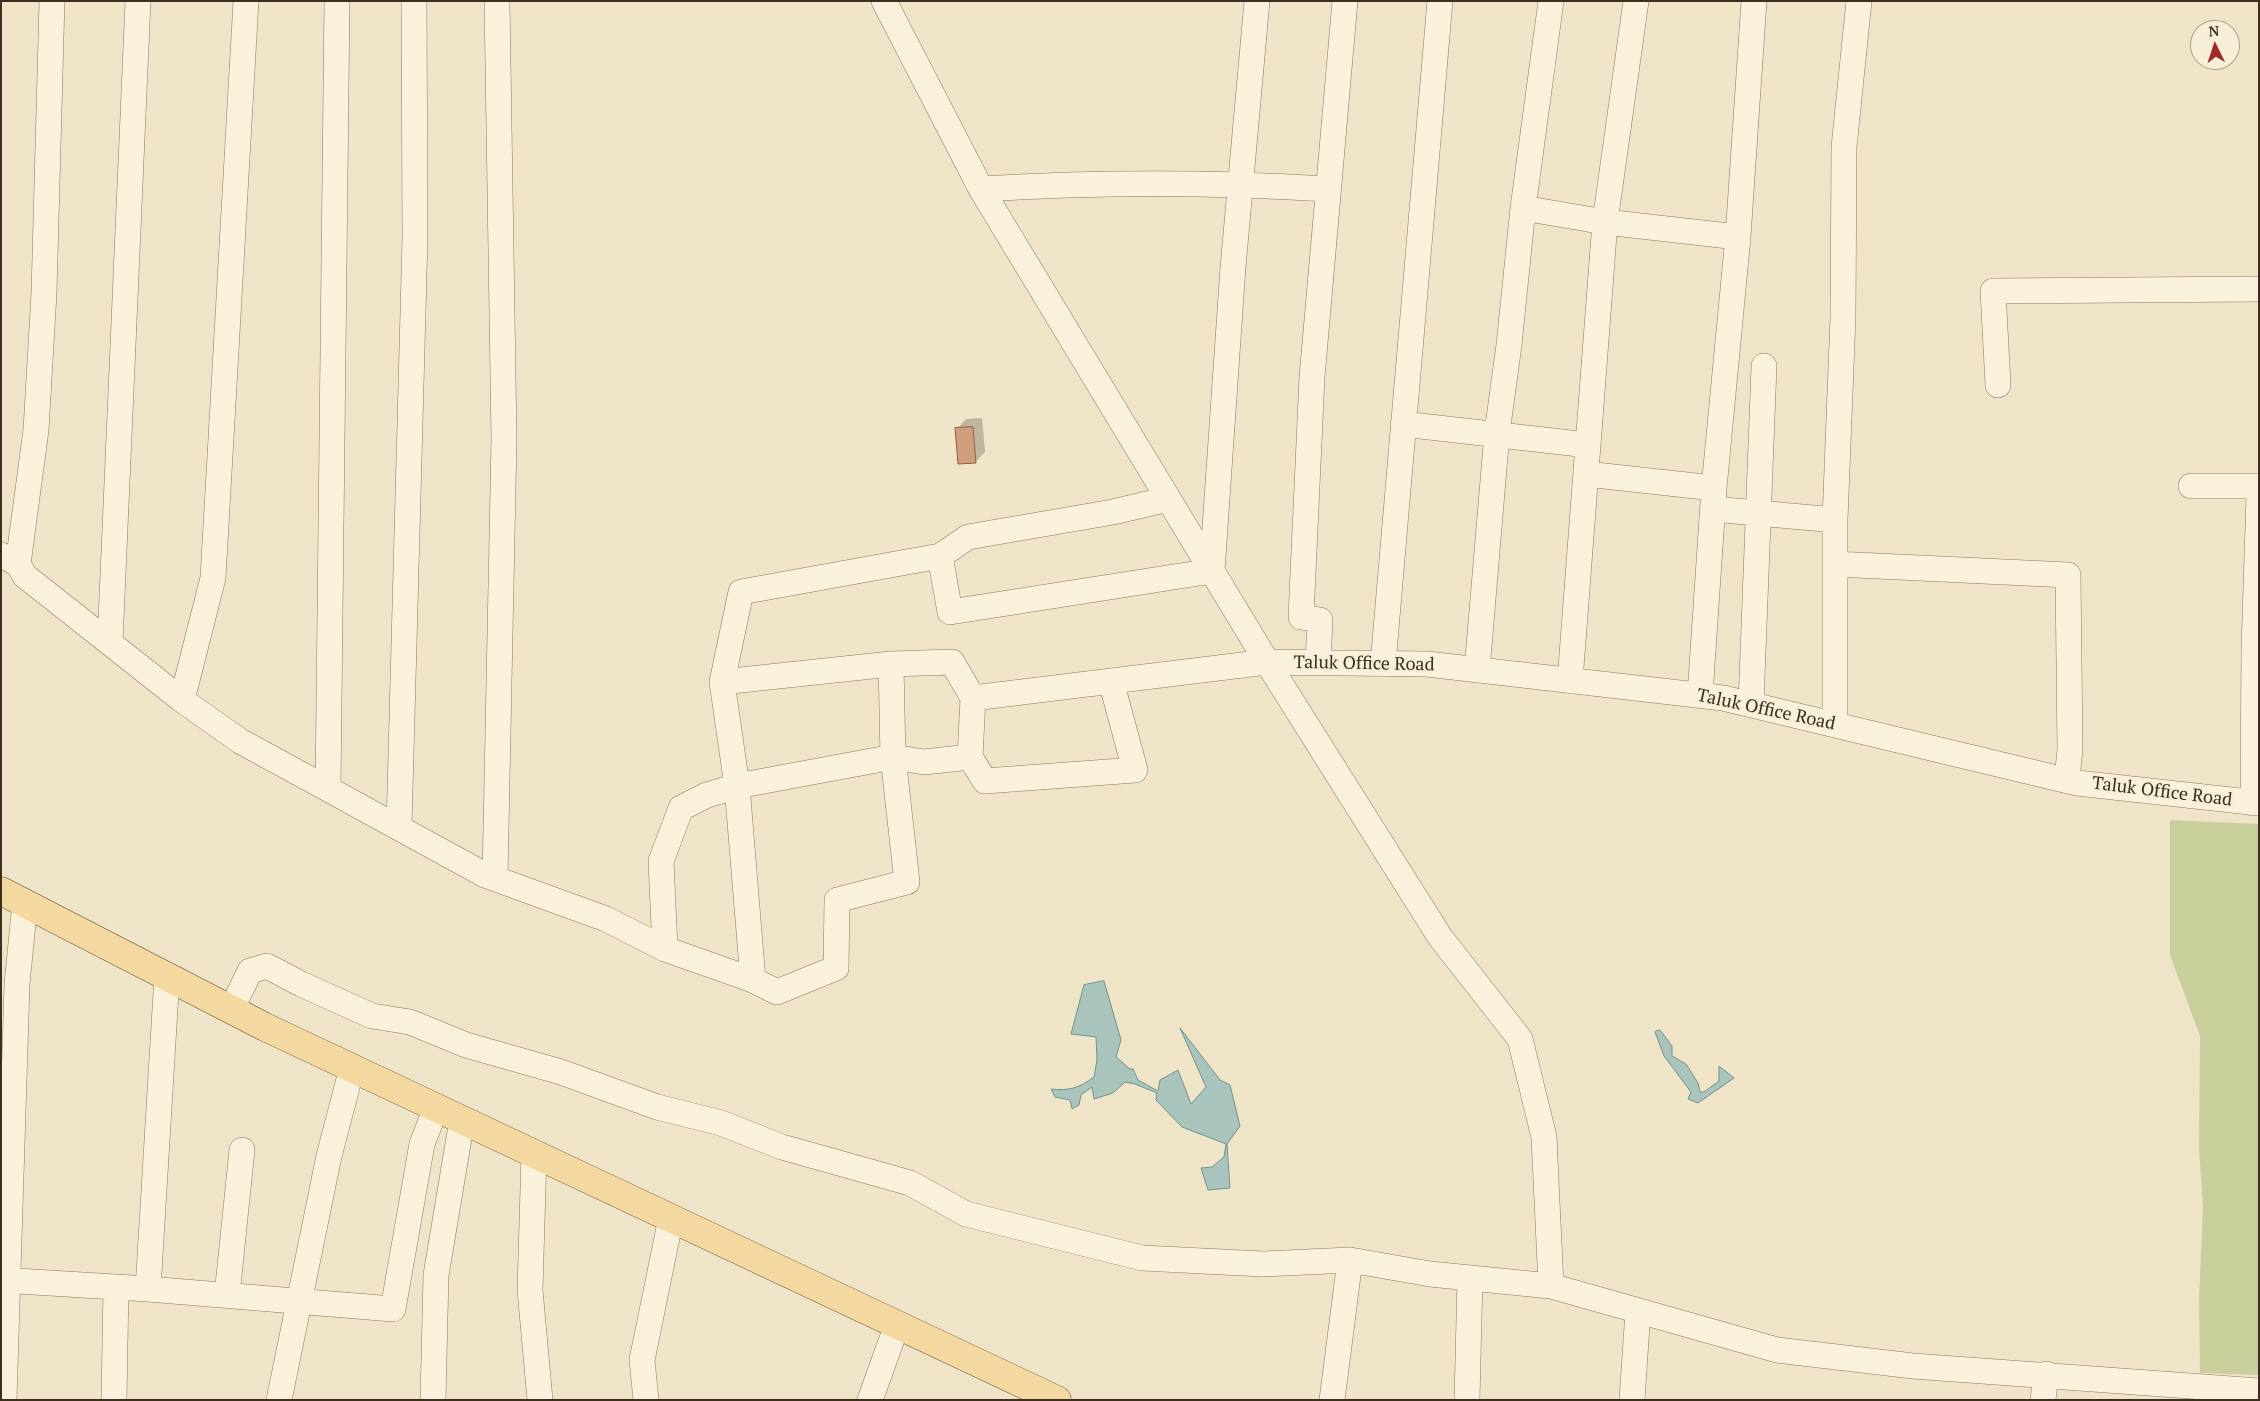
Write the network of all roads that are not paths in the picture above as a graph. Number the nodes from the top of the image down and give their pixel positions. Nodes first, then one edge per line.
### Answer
1 (52, 1) edge
2 (138, 1) edge
3 (246, 1) edge
4 (337, 1) edge
5 (414, 1) edge
6 (497, 1) edge
7 (884, 1) edge
8 (1257, 1) edge
9 (1345, 1) edge
10 (1440, 1) edge
11 (1551, 1) edge
12 (1636, 1) edge
13 (1754, 1) edge
14 (1859, 1) edge
15 (1240, 183) junction
16 (981, 189) junction
17 (1328, 189) junction
18 (1523, 208) junction
19 (1605, 222) junction
20 (1738, 237) junction
21 (2259, 288) edge
22 (1764, 366) dead end
23 (1998, 385) dead end
24 (1403, 424) junction
25 (1496, 434) junction
26 (1588, 445) junction
27 (1586, 474) junction
28 (2192, 486) dead end
29 (2259, 486) edge
30 (2259, 495) edge
31 (1713, 498) junction
32 (1168, 499) junction
33 (1758, 513) junction
34 (1835, 520) junction
35 (940, 556) junction
36 (10, 559) edge
37 (1835, 564) junction
38 (1212, 571) junction
39 (110, 643) junction
40 (1267, 662) junction
41 (1318, 663) junction
42 (891, 664) junction
43 (1383, 664) junction
44 (1477, 670) junction
45 (1111, 681) junction
46 (1570, 681) junction
47 (722, 682) junction
48 (1700, 695) junction
49 (973, 698) junction
50 (182, 700) junction
51 (1750, 704) junction
52 (1835, 725) junction
53 (893, 757) junction
54 (970, 757) junction
55 (2067, 780) junction
56 (737, 786) junction
57 (328, 789) junction
58 (2256, 803) edge
59 (399, 828) junction
60 (494, 878) junction
61 (1, 891) edge
62 (25, 903) junction
63 (665, 949) junction
64 (166, 976) junction
65 (753, 980) junction
66 (231, 1010) junction
67 (352, 1068) junction
68 (436, 1108) junction
69 (462, 1120) junction
70 (242, 1150) dead end
71 (534, 1154) junction
72 (671, 1218) junction
73 (1350, 1260) junction
74 (1470, 1278) junction
75 (4, 1280) edge
76 (1551, 1286) junction
77 (116, 1287) junction
78 (148, 1289) junction
79 (227, 1295) junction
80 (299, 1301) junction
81 (1638, 1311) junction
82 (897, 1325) junction
83 (2046, 1374) junction
84 (2259, 1391) edge
85 (1032, 1394) edge
86 (4, 1400) edge
87 (114, 1400) edge
88 (279, 1400) edge
89 (433, 1400) edge
90 (540, 1400) edge
91 (646, 1400) edge
92 (870, 1400) edge
93 (1057, 1400) edge
94 (1332, 1400) edge
95 (1467, 1400) edge
96 (1632, 1400) edge
97 (2043, 1400) edge

1 - 36 street
2 - 39 street
3 - 50 street
4 - 57 street
5 - 59 street
6 - 60 street
7 - 16 street
8 - 15 street
9 - 17 street
10 - 24 street
11 - 18 street
12 - 19 street
13 - 20 street
14 - 34 street
15 - 16 street
15 - 17 street
15 - 38 street
16 - 32 street
17 - 41 street
18 - 19 street
18 - 25 street
19 - 20 street
19 - 26 street
20 - 31 street
21 - 23 street
22 - 33 street
24 - 25 street
24 - 43 street
25 - 26 street
25 - 44 street
26 - 27 street
27 - 31 street
27 - 46 street
28 - 29 street
30 - 58 street
31 - 33 street
31 - 48 street
32 - 35 street
32 - 38 street
33 - 34 street
33 - 51 street
34 - 37 street
35 - 38 street
35 - 47 street
36 - 39 street
37 - 52 street
37 - 55 street
38 - 40 street
39 - 50 street
40 - 41 street, Taluk Office Road
40 - 45 street, Taluk Office Road
40 - 76 street
41 - 43 street, Taluk Office Road
42 - 47 street
42 - 49 street
42 - 53 street
43 - 44 street, Taluk Office Road
44 - 46 street, Taluk Office Road
45 - 49 street, Taluk Office Road
45 - 54 street
46 - 48 street, Taluk Office Road
47 - 56 street
48 - 51 street, Taluk Office Road
49 - 54 street
50 - 57 street
51 - 52 street, Taluk Office Road
52 - 55 street, Taluk Office Road
53 - 54 street
53 - 56 street
53 - 65 street
55 - 58 street, Taluk Office Road
56 - 63 street
56 - 65 street
57 - 59 street
59 - 60 street
60 - 63 street
61 - 62 main road
62 - 64 main road
62 - 75 street
63 - 65 street
64 - 66 main road
64 - 78 street
66 - 67 main road
66 - 73 street
67 - 68 main road
67 - 80 street
68 - 69 main road
68 - 80 street
69 - 71 main road
69 - 89 street
70 - 79 street
71 - 72 main road
71 - 90 street
72 - 82 main road
72 - 91 street
73 - 74 street
73 - 94 street
74 - 76 street
74 - 95 street
75 - 77 street
75 - 86 street
76 - 81 street
77 - 78 street
77 - 87 street
78 - 79 street
79 - 80 street
80 - 88 street
81 - 83 street
81 - 96 street
82 - 85 main road
82 - 92 street
83 - 84 street
83 - 97 street
85 - 93 main road

